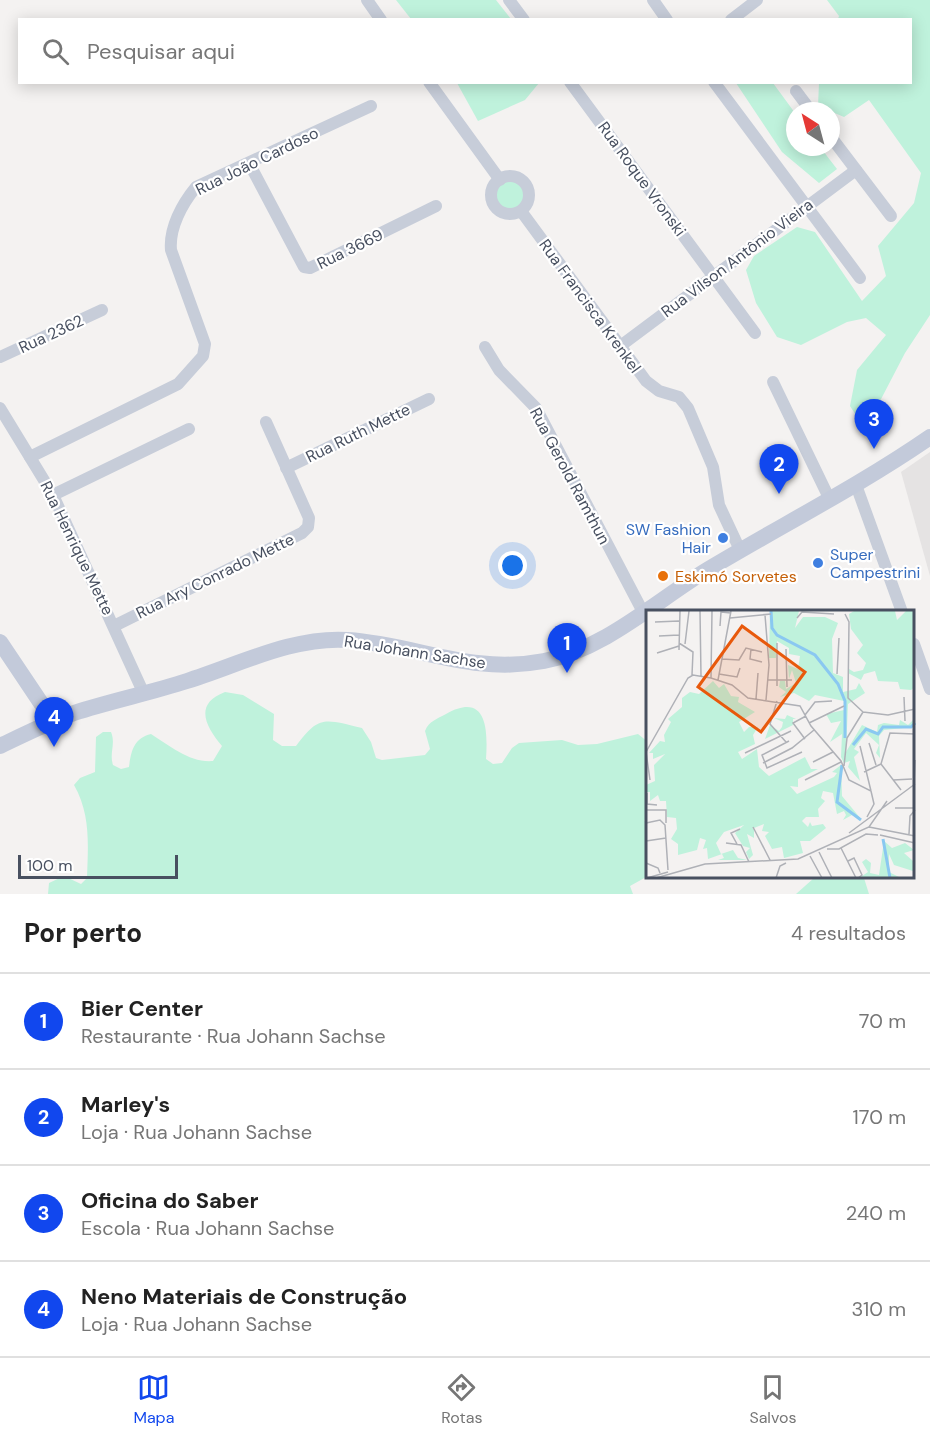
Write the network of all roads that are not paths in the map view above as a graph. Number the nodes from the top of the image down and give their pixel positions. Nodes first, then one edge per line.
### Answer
1 (367, 0) edge
2 (509, 0) edge
3 (653, 0) edge
4 (757, 0) edge
5 (380, 18) edge
6 (522, 18) edge
7 (666, 18) edge
8 (734, 18) edge
9 (430, 84) edge
10 (571, 84) edge
11 (716, 84) edge
12 (796, 91) dead end
13 (804, 102) edge
14 (371, 106) dead end
15 (840, 149) edge
16 (249, 163) junction
17 (856, 170) junction
18 (500, 180) junction
19 (436, 206) dead end
20 (807, 206) junction
21 (521, 211) junction
22 (891, 216) dead end
23 (713, 276) junction
24 (860, 278) dead end
25 (102, 310) dead end
26 (755, 333) dead end
27 (485, 347) dead end
28 (619, 347) junction
29 (0, 357) edge
30 (773, 382) dead end
31 (429, 399) dead end
32 (0, 408) edge
33 (266, 422) dead end
34 (189, 429) dead end
35 (930, 437) edge
36 (30, 457) junction
37 (286, 468) junction
38 (856, 485) junction
39 (53, 495) junction
40 (830, 500) junction
41 (740, 550) junction
42 (646, 610) edge
43 (646, 610) edge
44 (901, 610) edge
45 (643, 612) junction
46 (114, 626) junction
47 (0, 642) edge
48 (915, 647) edge
49 (930, 689) edge
50 (144, 694) junction
51 (53, 721) junction
52 (0, 746) edge

1 - 5 street
2 - 6 street
3 - 7 street
4 - 8 street
9 - 18 street
10 - 23 street, Rua Roque Vronski
11 - 20 street
12 - 13 street
14 - 16 street, Rua João Cardoso
15 - 17 street
16 - 19 street, Rua 3669
16 - 36 street, Rua João Cardoso
17 - 20 street, Rua Vilson Antônio Vieira
17 - 22 street
18 - 21 street
18 - 21 street
20 - 23 street, Rua Vilson Antônio Vieira
20 - 24 street
21 - 28 street, Rua Francisca Krenkel
23 - 26 street, Rua Roque Vronski
23 - 28 street, Rua Vilson Antônio Vieira
25 - 29 street, Rua 2362
27 - 45 street, Rua Gerold Ramthun
28 - 41 street, Rua Francisca Krenkel
30 - 40 street
31 - 37 street, Rua Ruth Mette
32 - 36 street, Rua Henrique Mette
33 - 37 street, Rua Ary Conrado Mette
34 - 39 street
35 - 38 street, Rua Johann Sachse
36 - 39 street, Rua Henrique Mette
37 - 46 street, Rua Ary Conrado Mette
38 - 40 street, Rua Johann Sachse
38 - 44 street
39 - 46 street, Rua Henrique Mette
40 - 41 street, Rua Johann Sachse
41 - 42 street, Rua Johann Sachse
43 - 45 street, Rua Johann Sachse
45 - 50 street, Rua Johann Sachse
46 - 50 street, Rua Henrique Mette
47 - 51 street
48 - 49 street
50 - 51 street, Rua Johann Sachse
51 - 52 street, Rua Johann Sachse

